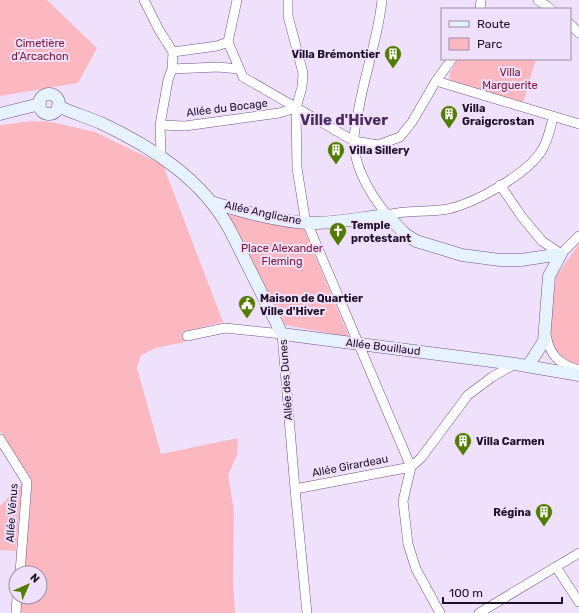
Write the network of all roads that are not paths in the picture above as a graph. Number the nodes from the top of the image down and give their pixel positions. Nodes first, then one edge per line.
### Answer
1 (144, 0) edge
2 (237, 0) edge
3 (288, 0) edge
4 (382, 0) edge
5 (541, 1) edge
6 (550, 8) edge
7 (571, 25) edge
8 (579, 33) edge
9 (228, 42) junction
10 (173, 52) junction
11 (451, 60) edge
12 (172, 69) junction
13 (239, 69) junction
14 (436, 81) junction
15 (296, 108) junction
16 (0, 114) edge
17 (552, 118) junction
18 (579, 124) edge
19 (160, 125) junction
20 (354, 141) junction
21 (161, 155) junction
22 (500, 185) junction
23 (211, 202) junction
24 (387, 215) junction
25 (307, 222) junction
26 (579, 236) edge
27 (561, 254) junction
28 (545, 332) junction
29 (282, 334) junction
30 (187, 336) dead end
31 (360, 343) junction
32 (557, 360) junction
33 (515, 364) junction
34 (528, 366) junction
35 (548, 370) junction
36 (579, 370) edge
37 (579, 375) edge
38 (0, 439) edge
39 (411, 467) junction
40 (294, 488) junction
41 (579, 553) edge
42 (21, 565) edge
43 (556, 568) junction
44 (579, 602) edge
45 (307, 613) edge
46 (440, 613) edge
47 (479, 613) edge

1 - 10 street
2 - 9 street
3 - 15 street
4 - 20 street
5 - 6 street
7 - 8 street
9 - 10 street
9 - 13 street
10 - 12 street
11 - 14 street
12 - 13 street
12 - 19 street
13 - 15 street
14 - 17 street
14 - 20 street
15 - 19 street, Allée du Bocage
15 - 20 street
15 - 25 street
16 - 21 street, Allée des Dunes
17 - 18 street
17 - 22 street
19 - 21 street
20 - 24 street
21 - 23 street, Allée des Dunes
22 - 24 street
22 - 27 street
23 - 25 street, Allée Anglicane
23 - 29 street, Allée des Dunes
24 - 25 street, Allée Anglicane
24 - 27 street
25 - 31 street
26 - 27 street
27 - 28 street
28 - 32 street
28 - 34 street
29 - 30 street, Allée Bouillaud
29 - 31 street, Allée Bouillaud
29 - 40 street, Allée des Dunes
31 - 33 street, Allée Bouillaud
31 - 39 street
32 - 35 street
32 - 36 street
33 - 34 street, Allée Bouillaud
33 - 39 street
34 - 35 street, Allée Bouillaud
35 - 37 street, Allée Bouillaud
38 - 42 street, Allée Vénus
39 - 40 street, Allée Girardeau
39 - 46 street
40 - 45 street, Allée des Dunes
41 - 43 street
43 - 44 street
43 - 47 street

